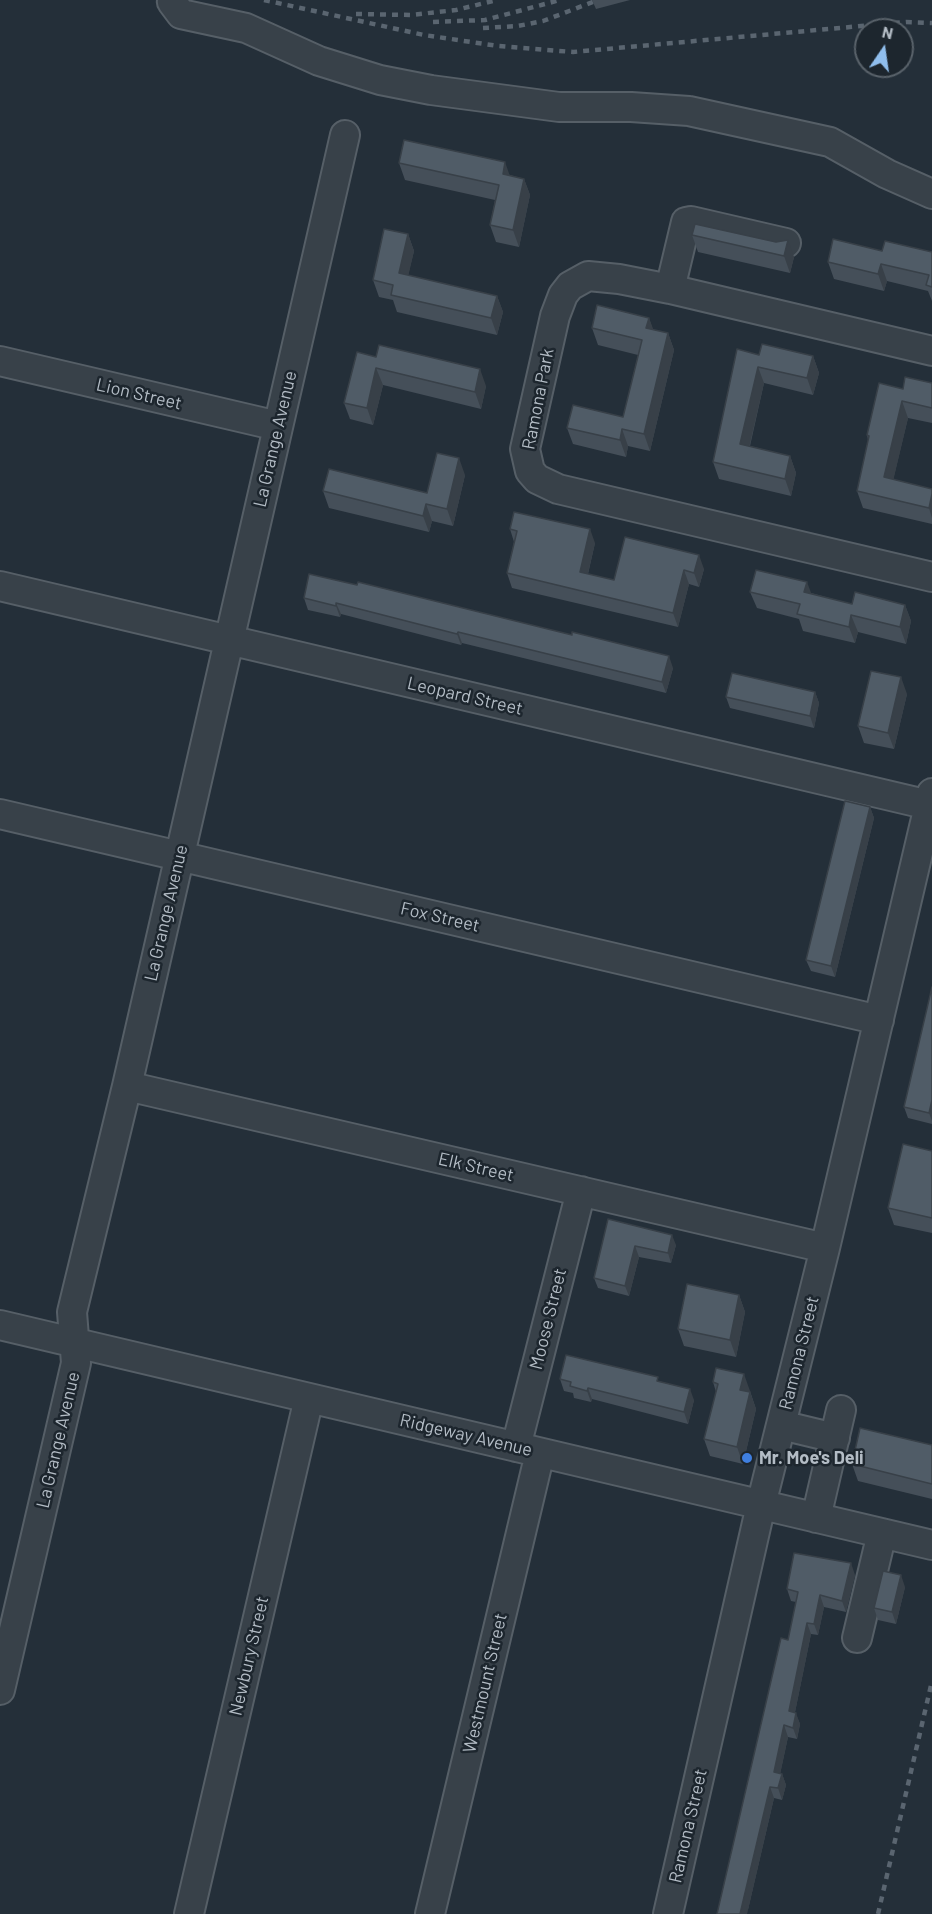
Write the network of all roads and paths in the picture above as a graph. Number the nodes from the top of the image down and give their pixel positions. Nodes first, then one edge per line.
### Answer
1 (173, 0) edge
2 (345, 135) dead end
3 (932, 195) edge
4 (786, 243) edge
5 (670, 289) junction
6 (932, 351) edge
7 (0, 361) edge
8 (278, 426) junction
9 (932, 577) edge
10 (0, 586) edge
11 (229, 640) junction
12 (930, 799) edge
13 (0, 814) edge
14 (179, 856) junction
15 (879, 1020) junction
16 (127, 1086) junction
17 (581, 1191) junction
18 (825, 1248) junction
19 (0, 1324) edge
20 (75, 1342) junction
21 (309, 1398) junction
22 (841, 1410) dead end
23 (781, 1425) junction
24 (835, 1438) junction
25 (528, 1450) junction
26 (761, 1505) junction
27 (816, 1518) junction
28 (882, 1533) junction
29 (932, 1545) edge
30 (857, 1638) dead end
31 (0, 1690) edge
32 (189, 1914) edge
33 (430, 1914) edge
34 (668, 1914) edge

1 - 3 street
2 - 8 street, La Grange Avenue
4 - 5 street
5 - 6 street, Ramona Park
5 - 9 street, Ramona Park
7 - 8 street, Lion Street
8 - 11 street, La Grange Avenue
10 - 11 street, Leopard Street
11 - 12 street, Leopard Street
11 - 14 street, La Grange Avenue
12 - 15 street, Ramona Street
13 - 14 street, Fox Street
14 - 15 street, Fox Street
14 - 16 street, La Grange Avenue
15 - 18 street, Ramona Street
16 - 17 street, Elk Street
16 - 20 street, La Grange Avenue
17 - 18 street, Elk Street
17 - 25 street, Moose Street
18 - 23 street, Ramona Street
19 - 20 street, Ridgeway Avenue
20 - 21 street, Ridgeway Avenue
20 - 31 street, La Grange Avenue
21 - 25 street, Ridgeway Avenue
21 - 32 street, Newbury Street
22 - 24 street
23 - 24 street
23 - 26 street, Ramona Street
24 - 27 street
25 - 26 street, Ridgeway Avenue
25 - 33 street, Westmount Street
26 - 27 street, Ridgeway Avenue
26 - 34 street, Ramona Street
27 - 28 street, Ridgeway Avenue
28 - 29 street, Ridgeway Avenue
28 - 30 street

